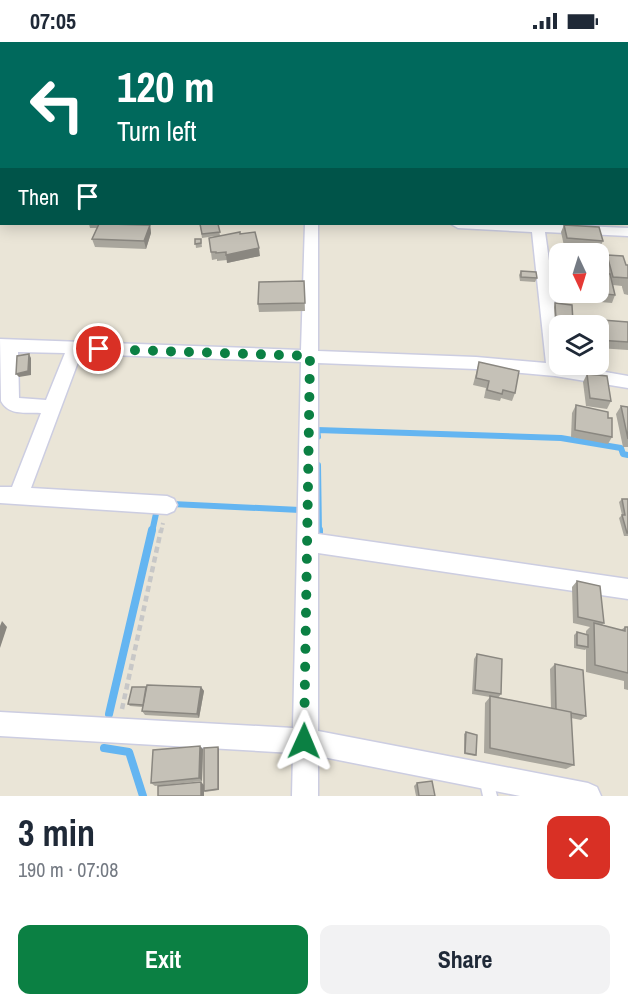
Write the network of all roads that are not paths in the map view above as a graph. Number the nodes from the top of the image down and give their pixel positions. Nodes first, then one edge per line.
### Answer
1 (311, 225) edge
2 (478, 225) edge
3 (538, 228) junction
4 (628, 232) edge
5 (549, 320) edge
6 (6, 345) edge
7 (75, 348) junction
8 (310, 356) junction
9 (549, 369) edge
10 (585, 375) edge
11 (628, 382) edge
12 (52, 407) junction
13 (9, 496) edge
14 (167, 505) road end
15 (307, 542) junction
16 (628, 589) edge
17 (0, 724) edge
18 (304, 741) junction
19 (487, 786) edge
20 (305, 796) edge
21 (588, 796) edge

1 - 8 street
2 - 3 street
3 - 4 street
3 - 5 street
6 - 7 street
6 - 12 street
7 - 8 street
7 - 12 street
8 - 9 street
8 - 15 street
10 - 11 street
12 - 13 street
13 - 14 street
15 - 16 street
15 - 18 street
17 - 18 street
18 - 19 street
18 - 20 street
19 - 21 street

